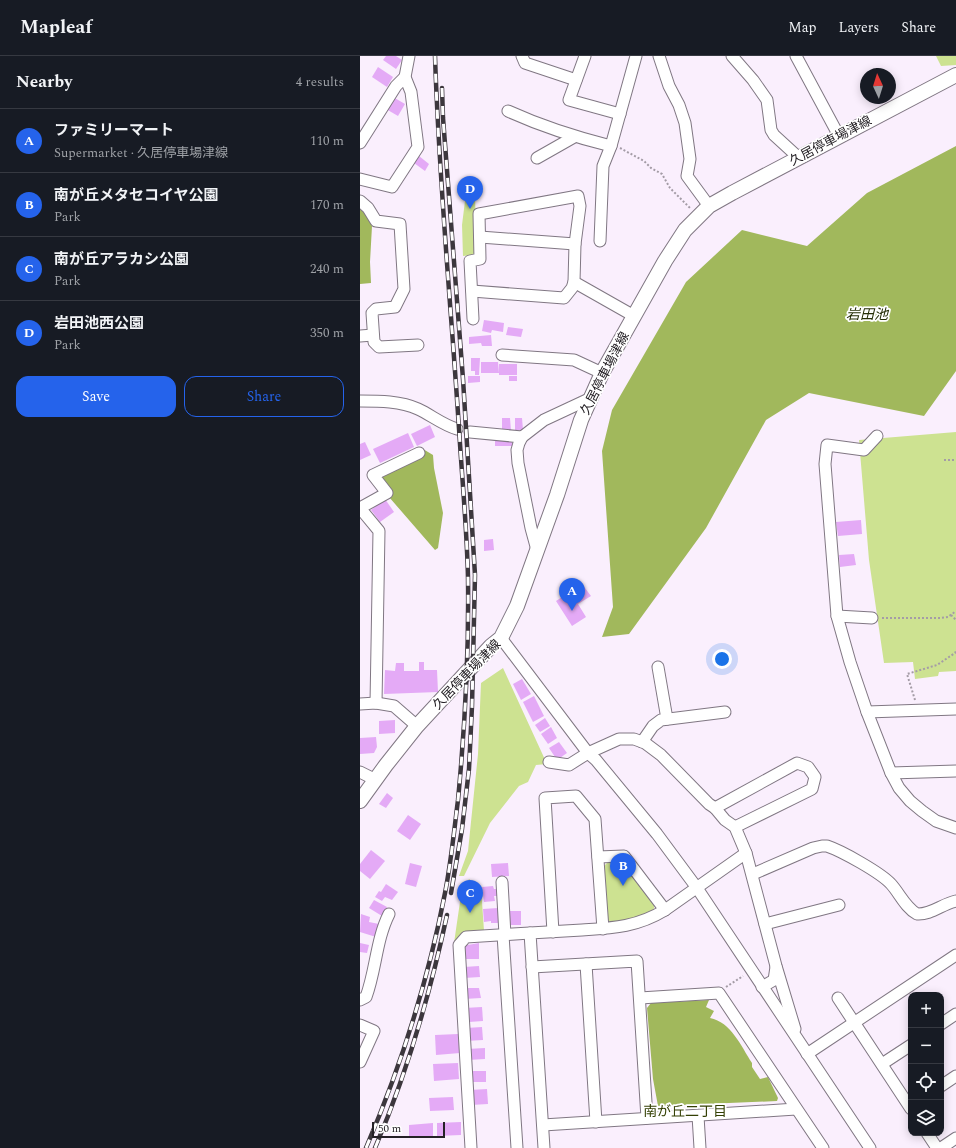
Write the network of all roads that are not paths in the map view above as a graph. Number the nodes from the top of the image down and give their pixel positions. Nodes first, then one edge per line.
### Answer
1 (409, 56) edge
2 (522, 56) edge
3 (585, 56) edge
4 (636, 56) edge
5 (659, 56) edge
6 (732, 56) edge
7 (796, 56) edge
8 (956, 75) edge
9 (405, 77) junction
10 (576, 80) junction
11 (508, 111) dead end
12 (620, 114) junction
13 (839, 136) junction
14 (574, 137) junction
15 (360, 143) edge
16 (612, 145) junction
17 (537, 158) dead end
18 (798, 158) junction
19 (360, 179) edge
20 (360, 201) edge
21 (708, 206) junction
22 (480, 238) junction
23 (600, 241) dead end
24 (575, 244) junction
25 (574, 282) junction
26 (472, 291) junction
27 (634, 316) junction
28 (473, 319) dead end
29 (373, 335) junction
30 (360, 336) edge
31 (418, 345) dead end
32 (502, 355) dead end
33 (602, 373) junction
34 (589, 399) junction
35 (360, 401) edge
36 (457, 429) dead end
37 (470, 432) dead end
38 (877, 436) dead end
39 (522, 437) junction
40 (419, 453) dead end
41 (360, 508) edge
42 (537, 550) junction
43 (837, 616) junction
44 (872, 618) road end
45 (501, 638) junction
46 (658, 667) dead end
47 (376, 703) junction
48 (360, 704) edge
49 (956, 709) edge
50 (724, 712) dead end
51 (867, 712) junction
52 (667, 719) junction
53 (417, 726) junction
54 (642, 742) junction
55 (588, 753) junction
56 (549, 762) dead end
57 (956, 771) edge
58 (360, 772) edge
59 (891, 773) junction
60 (376, 780) junction
61 (360, 801) edge
62 (716, 808) junction
63 (735, 827) junction
64 (956, 828) edge
65 (746, 853) junction
66 (598, 857) junction
67 (752, 874) junction
68 (502, 882) dead end
69 (696, 888) junction
70 (956, 901) edge
71 (839, 905) dead end
72 (665, 910) junction
73 (389, 914) dead end
74 (765, 924) junction
75 (603, 929) junction
76 (553, 932) junction
77 (530, 933) junction
78 (504, 935) junction
79 (956, 955) edge
80 (586, 964) junction
81 (776, 966) junction
82 (532, 967) junction
83 (762, 988) junction
84 (640, 998) junction
85 (838, 998) dead end
86 (360, 1000) edge
87 (372, 1004) dead end
88 (956, 1014) edge
89 (944, 1022) edge
90 (854, 1023) junction
91 (360, 1025) edge
92 (798, 1040) junction
93 (908, 1047) edge
94 (807, 1054) junction
95 (360, 1062) edge
96 (882, 1064) junction
97 (956, 1076) edge
98 (944, 1084) edge
99 (908, 1104) edge
100 (796, 1109) junction
101 (698, 1116) junction
102 (647, 1118) junction
103 (596, 1122) junction
104 (543, 1125) junction
105 (929, 1136) edge
106 (956, 1138) edge
107 (472, 1148) edge
108 (517, 1148) edge
109 (544, 1148) edge
110 (700, 1148) edge
111 (823, 1148) edge
112 (870, 1148) edge
113 (937, 1148) edge
114 (941, 1148) edge

1 - 9 street
2 - 10 street
3 - 10 street
4 - 12 street
5 - 21 street
6 - 18 street
7 - 13 street
8 - 13 main road, 久居停車場津線
9 - 15 street
9 - 19 street
10 - 12 street
11 - 14 street
12 - 16 street
13 - 18 main road, 久居停車場津線
14 - 16 street
14 - 17 street
16 - 23 street
18 - 21 main road, 久居停車場津線
20 - 29 street
21 - 27 main road, 久居停車場津線
22 - 24 street
22 - 24 street
22 - 26 street
24 - 25 street
25 - 26 street
25 - 27 street
26 - 28 street
27 - 33 main road, 久居停車場津線
29 - 30 street
29 - 31 street
32 - 33 street
33 - 34 main road, 久居停車場津線
34 - 39 street
34 - 42 main road, 久居停車場津線
35 - 36 street
37 - 39 street
38 - 43 street
39 - 42 street
40 - 41 street
41 - 47 street
42 - 45 main road, 久居停車場津線
43 - 44 street
43 - 51 street
45 - 53 main road, 久居停車場津線
45 - 55 street
46 - 52 street
47 - 48 street
47 - 53 street
49 - 51 street
50 - 52 street
51 - 59 street
52 - 54 street
53 - 60 main road, 久居停車場津線
54 - 55 street
54 - 62 street
55 - 56 street
55 - 69 street
57 - 59 street
58 - 60 street
59 - 64 street
60 - 61 main road, 久居停車場津線
62 - 63 street
62 - 63 street
63 - 65 street
65 - 67 street
65 - 69 street
66 - 72 street
66 - 75 street
66 - 76 street
67 - 70 street
67 - 74 street
68 - 78 street
69 - 72 street
69 - 83 street
71 - 74 street
72 - 75 street
73 - 86 street
74 - 81 street
75 - 76 street
76 - 77 street
77 - 78 street
77 - 82 street
78 - 107 street
78 - 108 street
79 - 90 street
80 - 82 street
80 - 84 street
80 - 103 street
81 - 83 street
81 - 92 street
82 - 104 street
83 - 92 street
84 - 100 street
84 - 102 street
85 - 90 street
86 - 87 street
88 - 89 street
90 - 94 street
90 - 96 street
91 - 95 street
92 - 94 street
93 - 96 street
94 - 112 street
96 - 99 street
97 - 98 street
100 - 101 street
100 - 111 street
101 - 102 street
101 - 110 street
102 - 103 street
103 - 104 street
104 - 109 street
105 - 113 street
106 - 114 street

